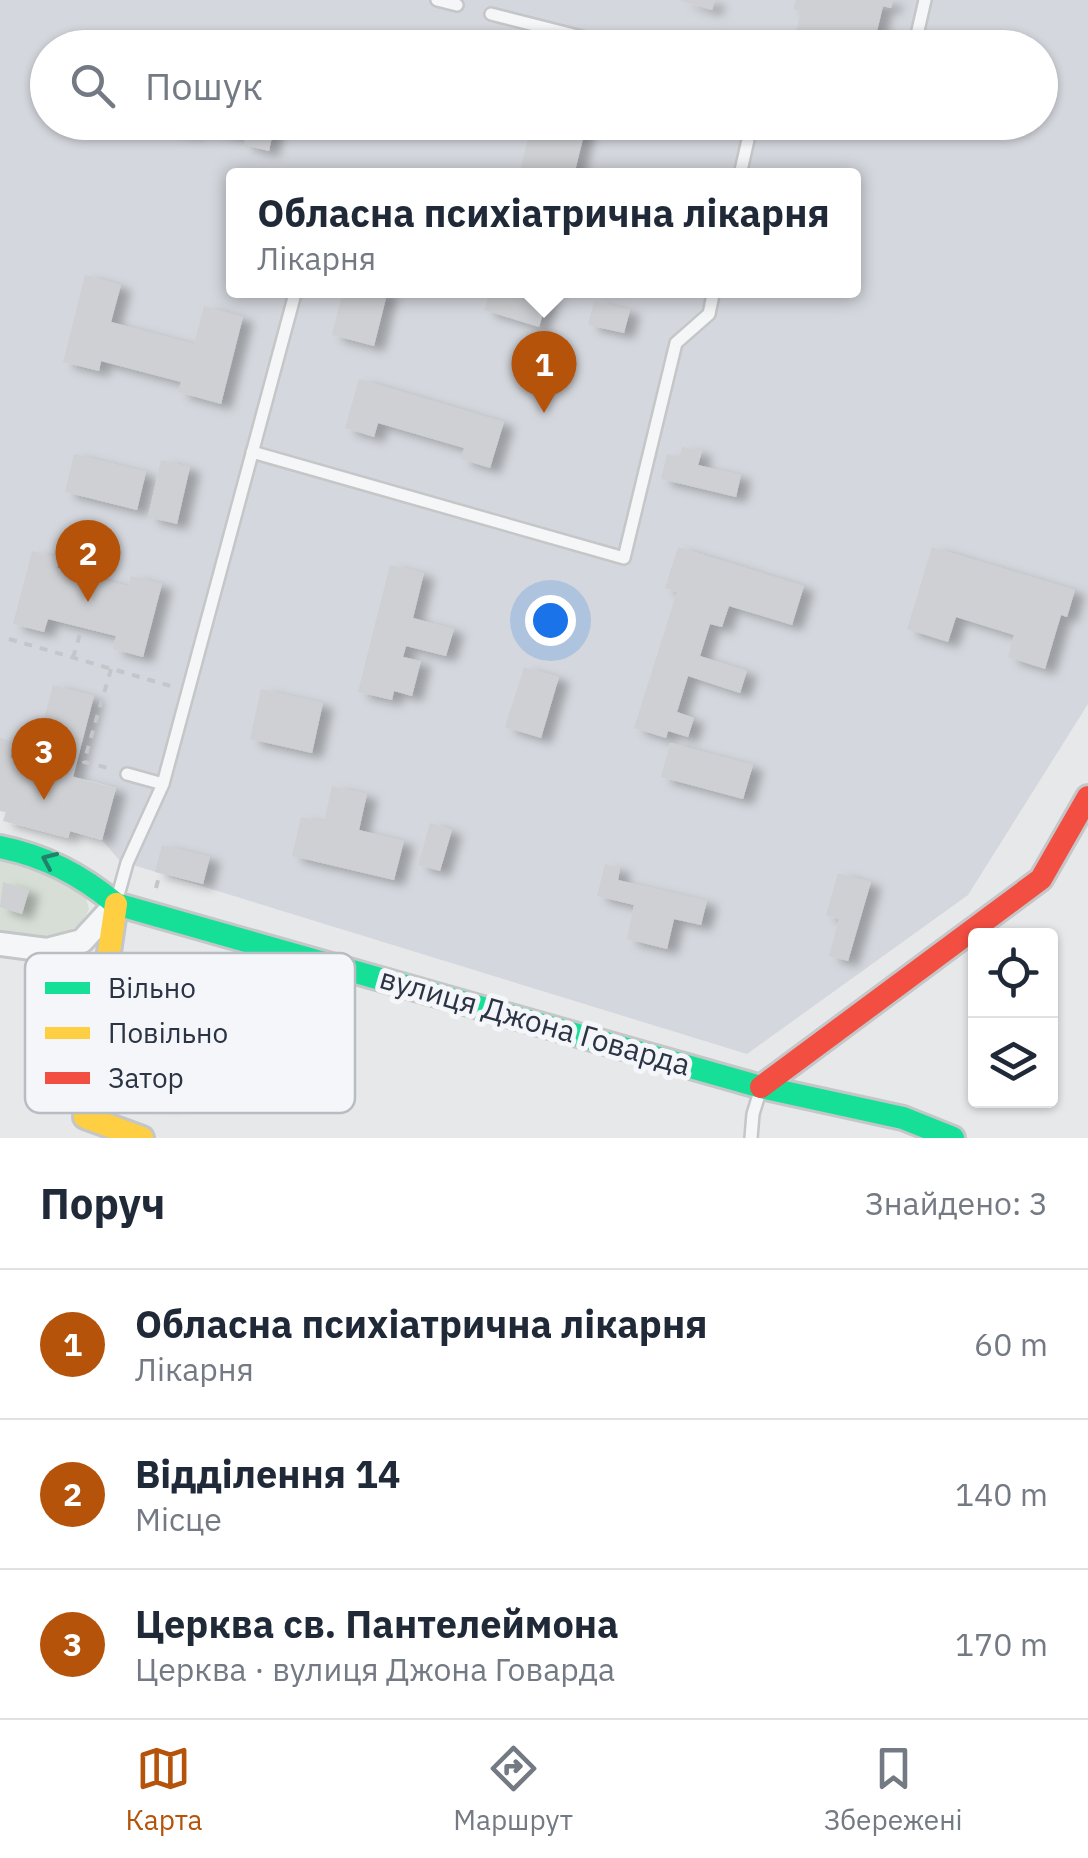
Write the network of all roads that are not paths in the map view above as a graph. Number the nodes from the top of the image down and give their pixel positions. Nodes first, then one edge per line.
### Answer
1 (436, 0) edge
2 (924, 0) edge
3 (456, 5) dead end
4 (492, 14) dead end
5 (554, 30) edge
6 (918, 30) edge
7 (748, 140) edge
8 (742, 168) edge
9 (294, 298) edge
10 (712, 298) edge
11 (252, 452) junction
12 (128, 774) road end
13 (163, 784) junction
14 (1088, 797) edge
15 (0, 847) edge
16 (94, 884) junction
17 (116, 904) junction
18 (98, 922) junction
19 (0, 944) edge
20 (109, 953) edge
21 (289, 953) edge
22 (355, 972) edge
23 (761, 1087) junction
24 (86, 1113) edge
25 (142, 1138) edge
26 (751, 1138) edge
27 (954, 1138) edge

1 - 3 lane
2 - 6 lane
4 - 5 lane
7 - 8 lane
9 - 11 lane
10 - 11 lane
11 - 13 lane
12 - 13 lane
13 - 17 lane
14 - 23 street
16 -> 15 street, вулиця Джона Говарда
16 - 17 street, вулиця Джона Говарда
16 - 18 street
17 - 18 street
17 - 20 street
17 - 21 street, вулиця Джона Говарда
18 - 19 street
22 - 23 street, вулиця Джона Говарда
23 - 26 lane
23 - 27 street, вулиця Джона Говарда
24 - 25 street

